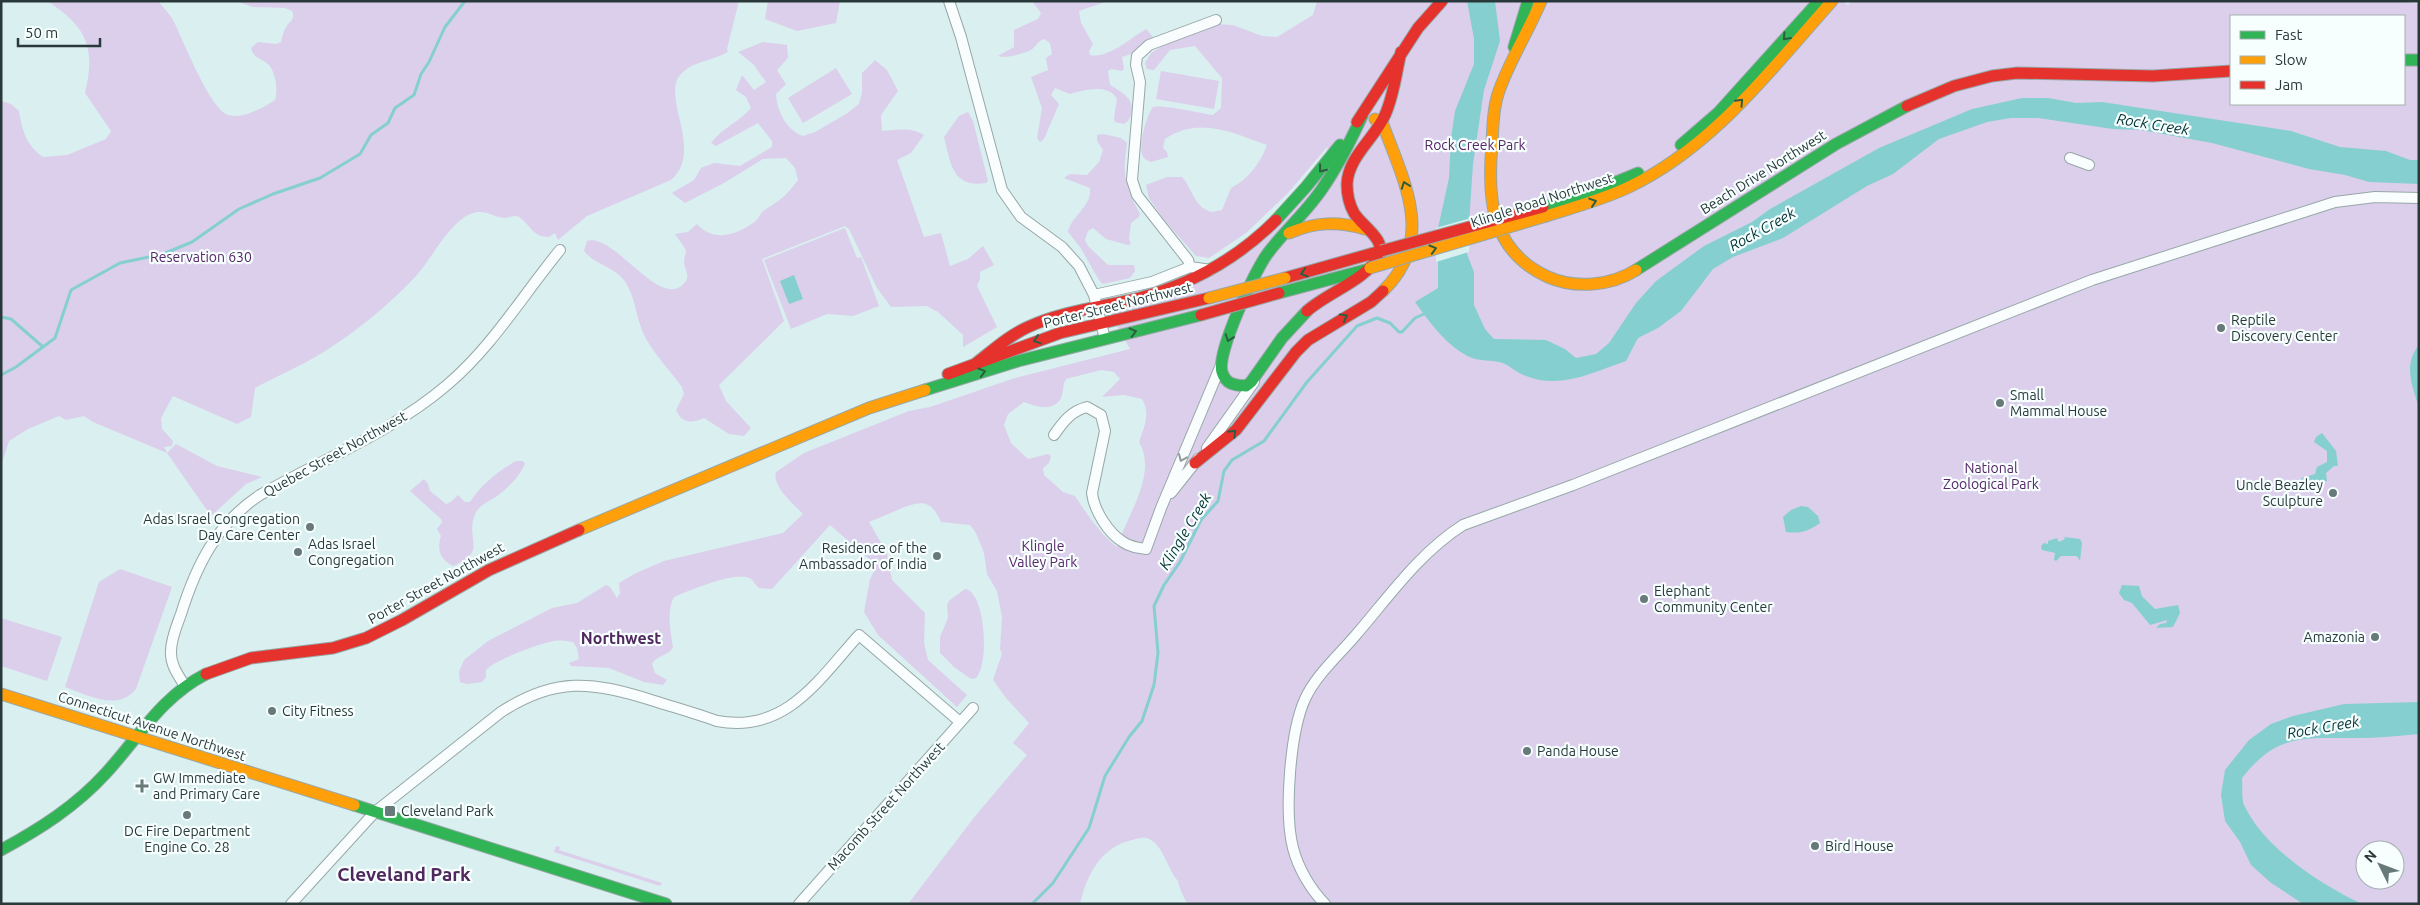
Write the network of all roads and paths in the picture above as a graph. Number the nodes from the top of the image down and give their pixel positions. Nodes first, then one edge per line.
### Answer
1 (949, 1) edge
2 (1442, 1) edge
3 (1528, 1) edge
4 (1542, 1) edge
5 (1819, 1) edge
6 (1832, 1) edge
7 (1216, 20) dead end
8 (1402, 52) junction
9 (2405, 60) edge
10 (2419, 60) edge
11 (1509, 68) junction
12 (2230, 71) edge
13 (1363, 114) junction
14 (1382, 122) junction
15 (2070, 158) dead end
16 (2089, 165) dead end
17 (2419, 198) edge
18 (1545, 211) junction
19 (1366, 230) junction
20 (1286, 235) junction
21 (560, 250) dead end
22 (1381, 251) junction
23 (1190, 267) junction
24 (1370, 268) junction
25 (1211, 270) junction
26 (1357, 274) junction
27 (1095, 301) junction
28 (1101, 322) junction
29 (1105, 339) junction
30 (974, 364) junction
31 (1221, 365) junction
32 (1255, 379) junction
33 (869, 408) junction
34 (1054, 435) dead end
35 (1195, 463) junction
36 (1161, 508) junction
37 (185, 686) junction
38 (1, 694) edge
39 (973, 708) dead end
40 (960, 722) junction
41 (137, 737) junction
42 (375, 812) junction
43 (1, 850) edge
44 (648, 901) edge
45 (291, 904) edge
46 (666, 904) edge
47 (798, 904) edge
48 (1325, 904) edge

1 - 27 street
2 - 8 main road
3 - 11 main road, Beach Drive Northwest
4 - 11 main road, Beach Drive Northwest
5 -> 18 main road, Klingle Road Northwest
18 -> 6 main road, Klingle Road Northwest
7 - 23 street, Porter Street Northwest
8 - 13 main road
8 - 14 main road
9 - 10 main road
11 - 12 main road, Beach Drive Northwest
13 - 14 main road
13 - 20 main road
13 -> 25 main road
14 - 19 main road
35 -> 14 main road
15 - 16 street
17 - 48 street
18 - 22 main road, Klingle Road Northwest, bridge
24 -> 18 main road, Klingle Road Northwest, bridge
19 - 20 main road
19 - 22 main road
20 -> 31 main road
21 - 37 street, Quebec Street Northwest
22 - 24 main road
22 -> 28 main road, Porter Street Northwest, bridge
23 - 25 street, Porter Street Northwest
23 - 27 street, Porter Street Northwest
24 - 26 main road
25 - 27 main road
29 -> 26 main road, Porter Street Northwest, bridge
26 - 32 main road
27 - 28 street
27 - 30 main road
28 - 29 street
28 -> 30 main road, Porter Street Northwest
33 -> 29 main road, Porter Street Northwest
30 - 33 main road, Porter Street Northwest
31 - 32 main road
31 -> 36 street
32 - 35 street
33 - 37 main road, Porter Street Northwest
34 - 36 street
35 - 36 street
37 - 41 main road, Porter Street Northwest
38 - 41 main road, Connecticut Avenue Northwest
39 - 40 street, Macomb Street Northwest
40 - 42 street
40 - 47 street, Macomb Street Northwest
41 - 42 main road, Connecticut Avenue Northwest
41 - 43 main road, Porter Street Northwest
42 - 44 main road, Connecticut Avenue Northwest
42 - 45 street
44 - 46 main road, Connecticut Avenue Northwest

